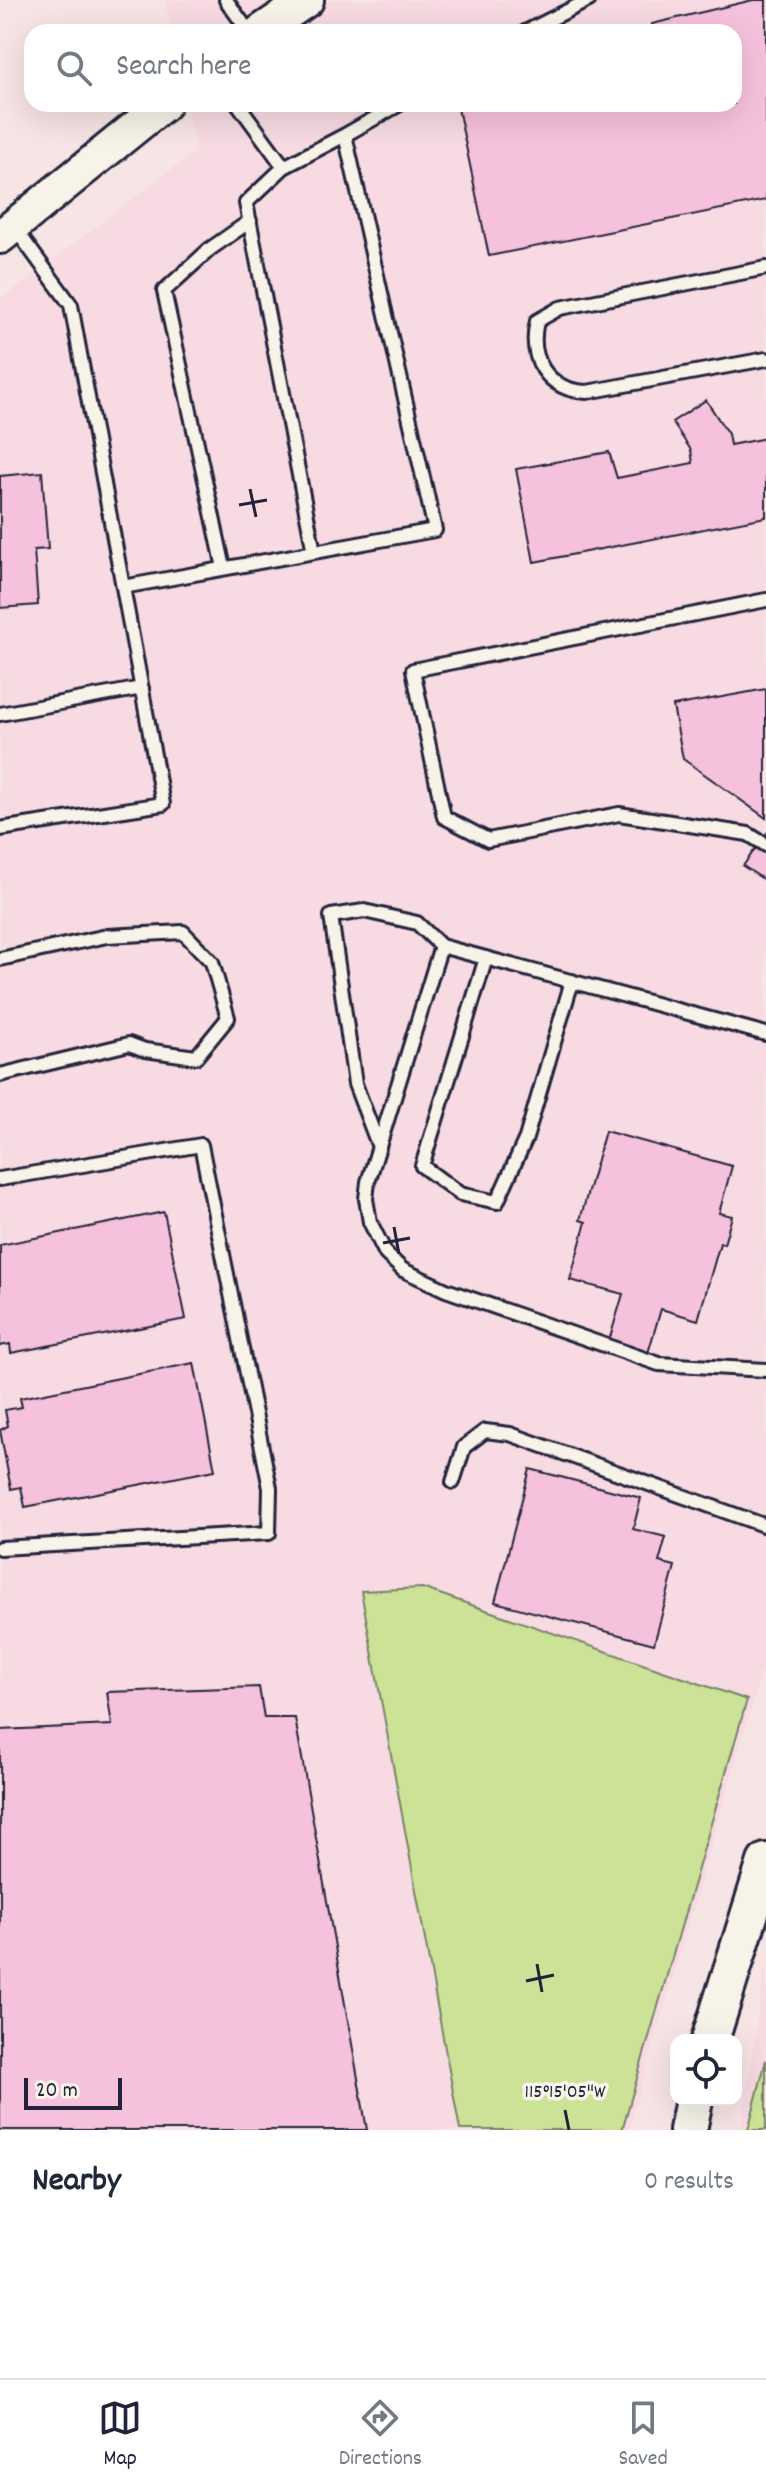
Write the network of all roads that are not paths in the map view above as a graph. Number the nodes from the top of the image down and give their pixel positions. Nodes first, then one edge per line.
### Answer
1 (226, 0) edge
2 (307, 0) edge
3 (589, 0) edge
4 (243, 24) edge
5 (272, 24) edge
6 (541, 24) edge
7 (154, 112) edge
8 (244, 112) edge
9 (386, 112) edge
10 (345, 135) junction
11 (284, 167) junction
12 (250, 221) junction
13 (7, 232) edge
14 (766, 268) edge
15 (766, 359) edge
16 (314, 552) junction
17 (224, 568) junction
18 (123, 587) junction
19 (766, 600) edge
20 (142, 688) junction
21 (0, 714) edge
22 (0, 829) edge
23 (766, 845) edge
24 (441, 946) junction
25 (486, 958) junction
26 (0, 959) edge
27 (572, 981) junction
28 (766, 1034) edge
29 (0, 1075) edge
30 (379, 1147) junction
31 (0, 1179) edge
32 (765, 1366) edge
33 (453, 1482) dead end
34 (766, 1526) edge
35 (0, 1548) edge
36 (766, 1862) edge
37 (712, 2034) edge
38 (693, 2106) edge
39 (688, 2130) edge

1 - 4 lane
2 - 5 street
3 - 6 lane
7 - 13 street
8 - 11 lane
9 - 10 lane
10 - 11 lane
10 - 16 lane
11 - 12 lane
12 - 16 lane
12 - 17 lane
13 - 18 lane
14 - 15 lane
16 - 17 lane
17 - 18 lane
18 - 20 lane
19 - 23 lane
20 - 21 lane
20 - 22 lane
24 - 25 lane
24 - 30 lane
24 - 30 lane
25 - 27 lane
25 - 27 lane
26 - 29 lane
27 - 28 lane
30 - 32 lane
31 - 35 lane
33 - 34 lane
36 - 37 main road
38 - 39 main road

